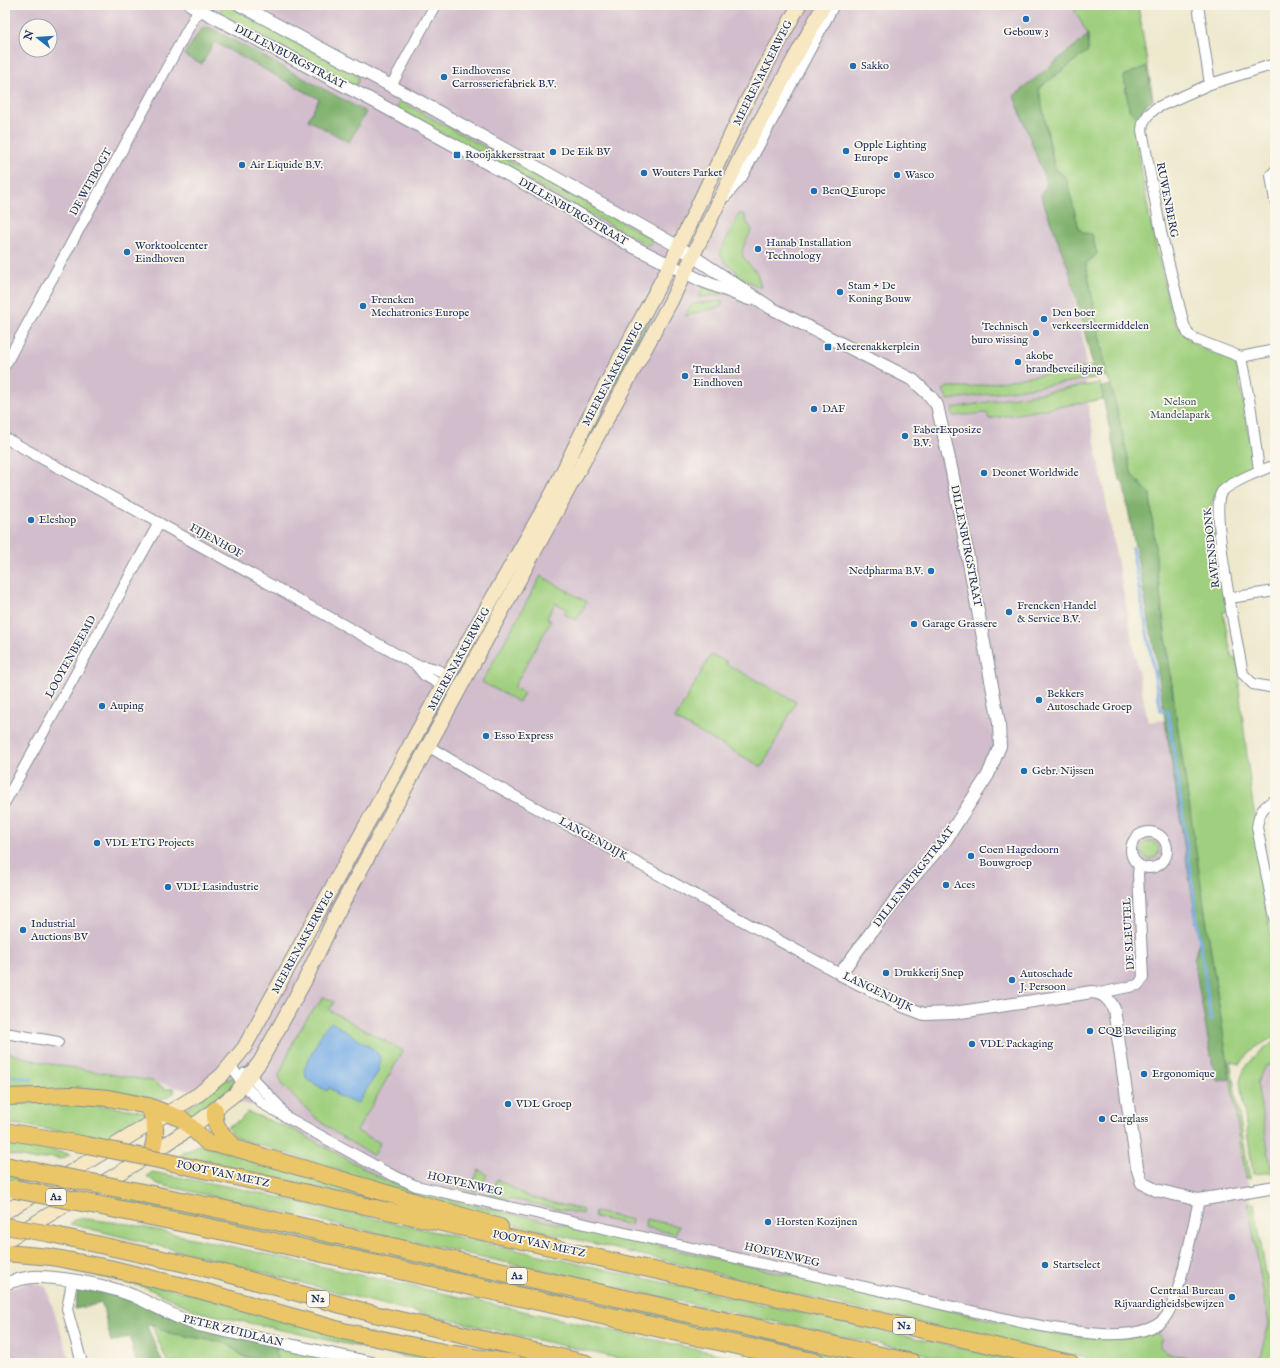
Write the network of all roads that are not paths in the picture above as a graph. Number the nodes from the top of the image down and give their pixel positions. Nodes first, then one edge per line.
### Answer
1 (240, 5) edge
2 (435, 5) edge
3 (799, 5) edge
4 (824, 5) edge
5 (834, 5) edge
6 (1198, 5) edge
7 (197, 6) edge
8 (1275, 64) edge
9 (1210, 84) junction
10 (391, 86) junction
11 (381, 105) junction
12 (1275, 171) edge
13 (1275, 201) edge
14 (718, 204) junction
15 (679, 247) junction
16 (694, 256) junction
17 (670, 265) junction
18 (686, 273) junction
19 (771, 308) junction
20 (1275, 350) edge
21 (1241, 357) junction
22 (5, 365) edge
23 (5, 438) edge
24 (1275, 466) edge
25 (1259, 470) junction
26 (159, 523) junction
27 (1275, 591) edge
28 (1230, 598) junction
29 (446, 681) junction
30 (1275, 688) edge
31 (428, 746) junction
32 (1275, 800) edge
33 (5, 802) edge
34 (1139, 865) dead end
35 (1274, 906) edge
36 (1275, 918) edge
37 (840, 974) junction
38 (1100, 993) junction
39 (5, 1033) edge
40 (58, 1042) dead end
41 (231, 1066) junction
42 (247, 1080) junction
43 (5, 1097) edge
44 (215, 1110) junction
45 (162, 1117) junction
46 (192, 1127) junction
47 (5, 1131) edge
48 (235, 1148) junction
49 (151, 1154) junction
50 (5, 1166) edge
51 (1274, 1187) edge
52 (10, 1188) edge
53 (1199, 1200) junction
54 (5, 1212) edge
55 (5, 1226) edge
56 (5, 1241) edge
57 (525, 1241) junction
58 (5, 1253) edge
59 (72, 1282) junction
60 (5, 1284) edge
61 (82, 1363) edge
62 (372, 1363) edge
63 (515, 1363) edge
64 (586, 1363) edge
65 (817, 1363) edge
66 (912, 1363) edge
67 (1071, 1363) edge

1 - 10 street, DILLENBURGSTRAAT
2 - 10 street
3 - 15 main road, MEERENAKKERWEG
4 - 14 main road, MEERENAKKERWEG
5 - 14 street, MEERENAKKERWEG
6 - 9 street
7 - 11 street, DILLENBURGSTRAAT
7 - 22 street, DE WITBOGT
8 - 9 street, RUWENBERG
9 - 21 street, RUWENBERG
10 - 11 street
10 - 15 street, DILLENBURGSTRAAT
11 - 17 street, DILLENBURGSTRAAT
12 - 13 street
14 - 16 main road, MEERENAKKERWEG
15 - 16 street, DILLENBURGSTRAAT
15 - 17 main road, MEERENAKKERWEG
16 - 18 main road, MEERENAKKERWEG
16 - 19 street, DILLENBURGSTRAAT
17 - 18 street, DILLENBURGSTRAAT
17 - 29 main road, MEERENAKKERWEG
18 - 19 street, DILLENBURGSTRAAT
18 - 31 main road, MEERENAKKERWEG
19 - 37 street, DILLENBURGSTRAAT
20 - 21 street
21 - 25 street
23 - 26 street, FIJENHOF
24 - 25 street, RAVENSDONK
25 - 28 street, RAVENSDONK
26 - 29 street, FIJENHOF
26 - 33 street, LOOYENBEEMD
27 - 28 street
28 - 30 street, RAVENSDONK
29 - 41 main road, MEERENAKKERWEG
31 - 37 street, LANGENDIJK
31 - 42 main road, MEERENAKKERWEG
32 - 35 street
34 - 38 street, DE SLEUTEL
35 - 36 street
37 - 38 street, LANGENDIJK
38 - 53 street
39 - 40 street
41 - 42 street, HOEVENWEG
41 - 45 main road, MEERENAKKERWEG
42 - 44 main road, MEERENAKKERWEG
42 - 53 street, HOEVENWEG
43 - 45 highway
44 - 46 main road, MEERENAKKERWEG
44 - 48 highway
45 - 46 highway
45 - 49 highway
45 - 54 main road, MEERENAKKERWEG
46 - 48 highway, N2
46 - 49 main road, MEERENAKKERWEG
47 - 57 highway, POOT VAN METZ / N2, bridge
48 - 57 highway, N2
49 - 56 main road, MEERENAKKERWEG
50 - 66 highway, A2, bridge
51 - 53 street
52 - 65 highway, A2, bridge
55 - 64 highway, N2, bridge
57 - 67 highway, POOT VAN METZ / N2
58 - 63 highway, N2
59 - 60 street, PETER ZUIDLAAN
59 - 61 street
59 - 62 street, PETER ZUIDLAAN

